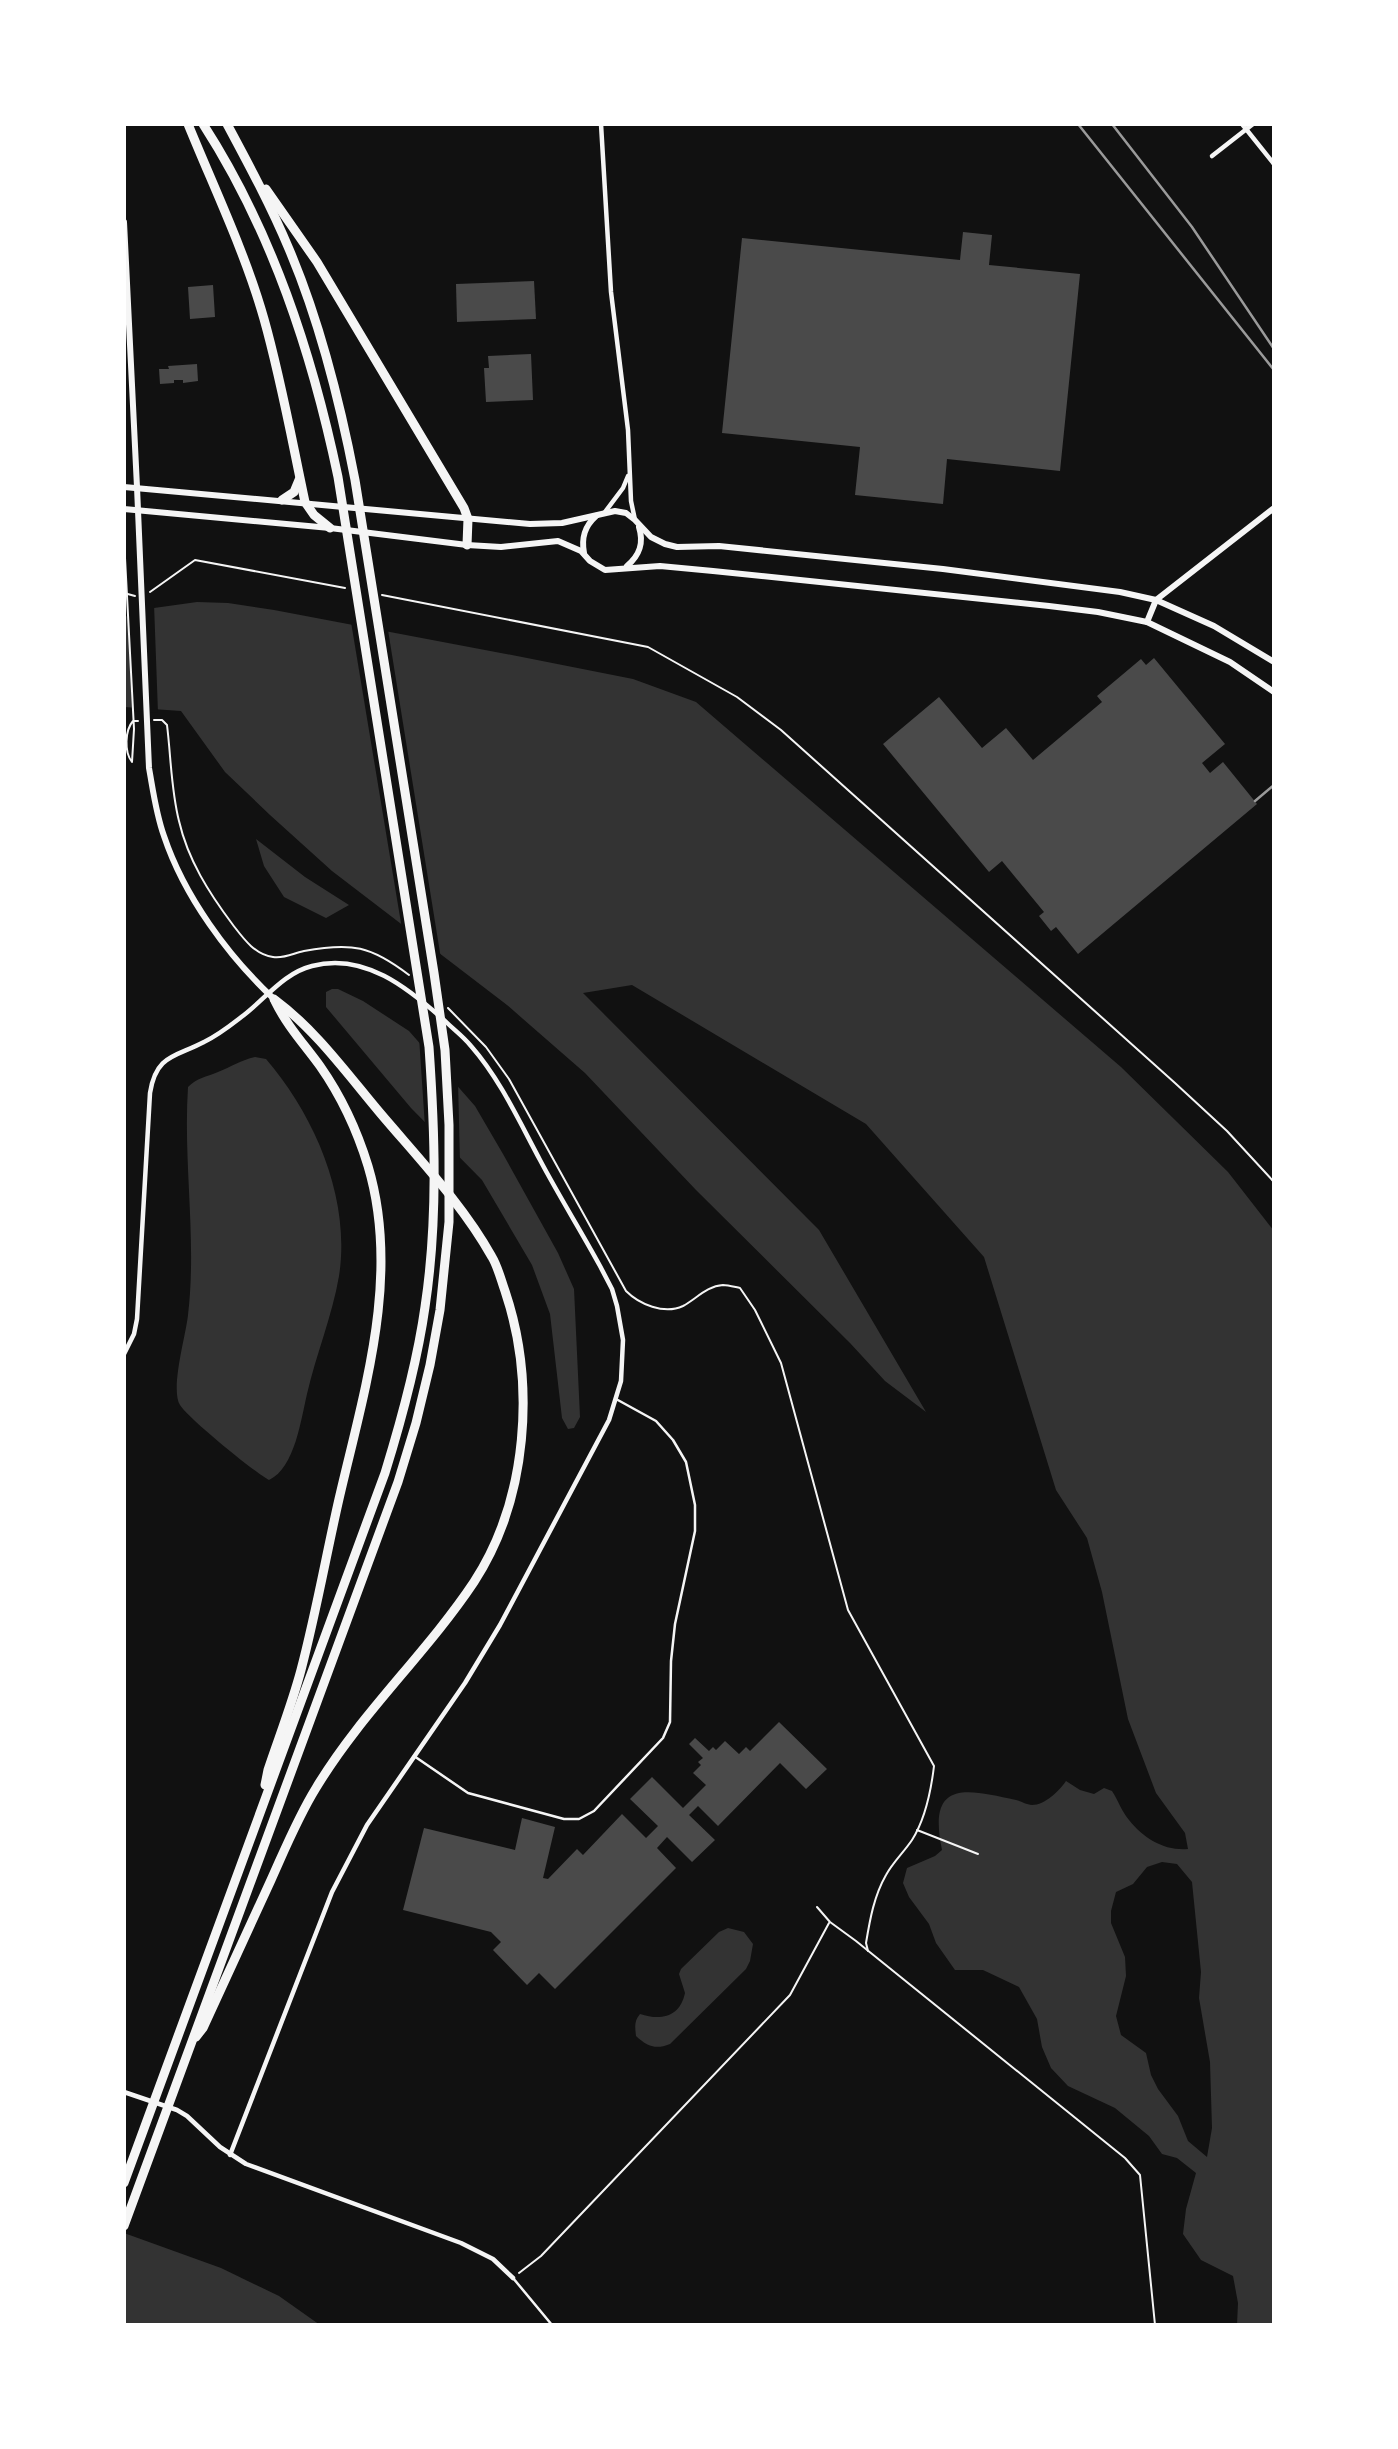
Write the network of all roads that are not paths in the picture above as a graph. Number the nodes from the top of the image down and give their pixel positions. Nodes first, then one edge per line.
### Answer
1 (188, 124) edge
2 (203, 124) edge
3 (227, 124) edge
4 (601, 124) edge
5 (1242, 124) edge
6 (1253, 124) edge
7 (1246, 130) junction
8 (1212, 156) dead end
9 (249, 164) junction
10 (1274, 164) edge
11 (124, 222) edge
12 (630, 472) junction
13 (300, 479) junction
14 (124, 486) edge
15 (137, 487) junction
16 (282, 500) junction
17 (304, 502) junction
18 (1274, 508) edge
19 (124, 509) edge
20 (138, 510) junction
21 (601, 513) junction
22 (468, 519) junction
23 (636, 522) junction
24 (330, 528) junction
25 (467, 545) junction
26 (585, 556) junction
27 (625, 568) junction
28 (1156, 600) junction
29 (1147, 622) junction
30 (1274, 662) edge
31 (1274, 692) edge
32 (271, 996) junction
33 (124, 1354) edge
34 (616, 1399) junction
35 (414, 1756) junction
36 (263, 1802) junction
37 (192, 2041) junction
38 (124, 2092) edge
39 (230, 2155) junction
40 (124, 2183) edge
41 (124, 2226) edge
42 (513, 2278) joint
43 (552, 2325) edge

1 - 13 highway
2 - 36 highway
3 - 9 highway
4 - 12 street
5 - 7 street
6 - 7 street
7 - 8 street
7 - 10 street
9 - 22 highway
9 - 37 highway
11 - 15 main road
12 - 21 street
12 - 23 street
13 - 16 highway
13 - 17 highway
14 - 15 main road
15 - 16 main road
15 - 20 main road
16 - 17 main road
17 - 22 main road
17 - 24 highway
18 - 28 main road
19 - 20 main road
20 - 24 main road
20 - 32 main road
21 - 22 main road
21 - 23 main road
21 - 26 main road
22 - 25 highway
23 - 27 main road
23 - 28 main road
24 - 25 main road
25 - 26 main road
26 - 27 main road
27 - 29 main road
28 - 29 main road
28 - 30 main road
29 - 31 main road
32 - 33 street
32 - 34 street
32 - 36 highway
32 - 37 highway
34 - 35 street
34 - 35 lane
35 - 39 street
36 - 40 highway
37 - 41 highway
38 - 39 street
39 - 42 street
42 - 43 lane

